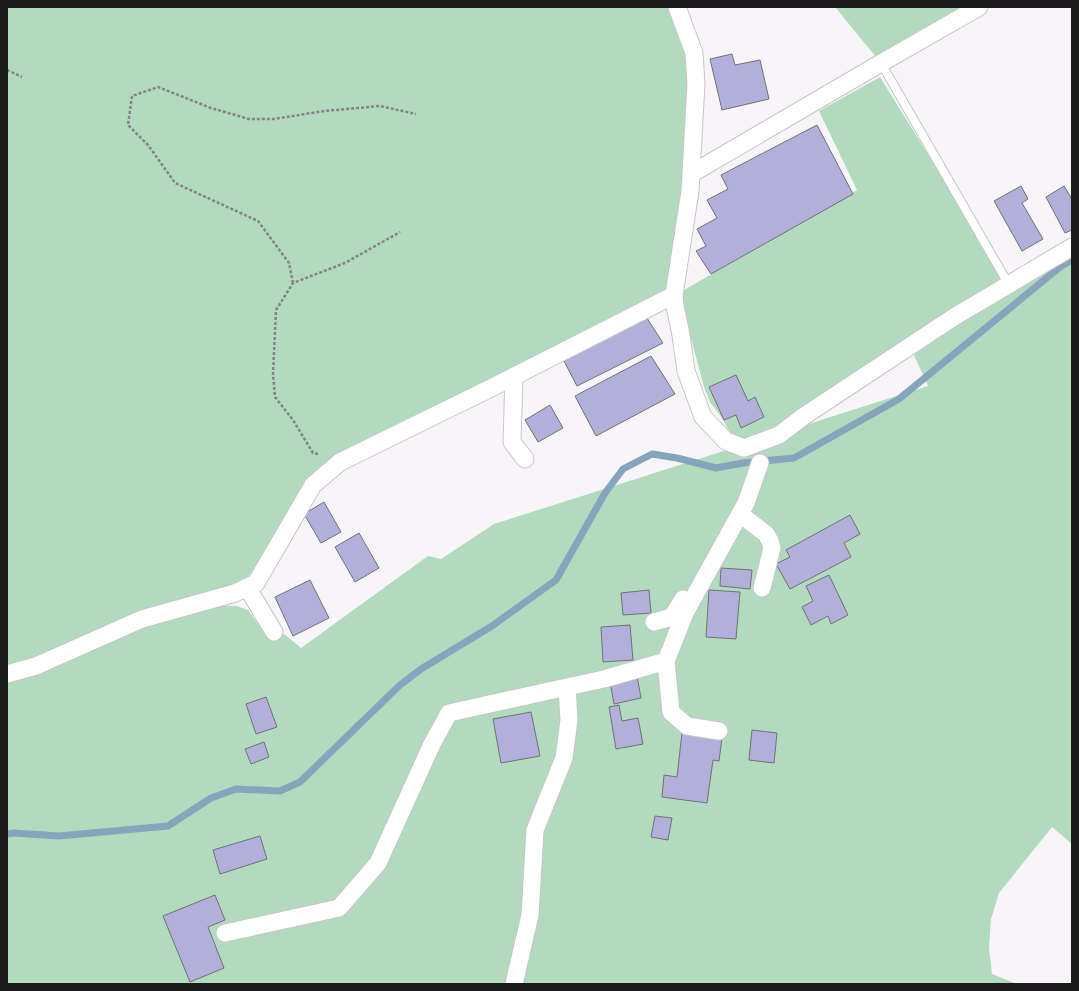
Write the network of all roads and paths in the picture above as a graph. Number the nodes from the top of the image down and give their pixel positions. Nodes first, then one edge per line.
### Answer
1 (677, 7) edge
2 (979, 7) edge
3 (881, 63) junction
4 (7, 70) edge
5 (22, 77) dead end
6 (416, 114) dead end
7 (691, 174) junction
8 (400, 232) dead end
9 (1072, 247) edge
10 (293, 284) junction
11 (1009, 285) junction
12 (674, 296) junction
13 (514, 376) junction
14 (349, 458) junction
15 (525, 459) dead end
16 (760, 463) dead end
17 (740, 514) junction
18 (712, 564) junction
19 (247, 587) junction
20 (762, 588) dead end
21 (654, 622) dead end
22 (274, 632) dead end
23 (666, 661) junction
24 (7, 674) edge
25 (568, 687) junction
26 (719, 731) dead end
27 (225, 933) dead end
28 (514, 984) edge

1 - 7 street
2 - 3 street
3 - 7 street
3 - 11 lane
4 - 5 path
6 - 10 path
7 - 12 street
8 - 10 path
9 - 11 street
10 - 14 path
11 - 12 street
12 - 13 street
13 - 14 street
13 - 15 street
14 - 19 street
16 - 17 street
17 - 18 street
17 - 20 street
18 - 21 street
18 - 23 street
19 - 22 street
19 - 24 street
23 - 25 street
23 - 26 street
25 - 27 street
25 - 28 street

